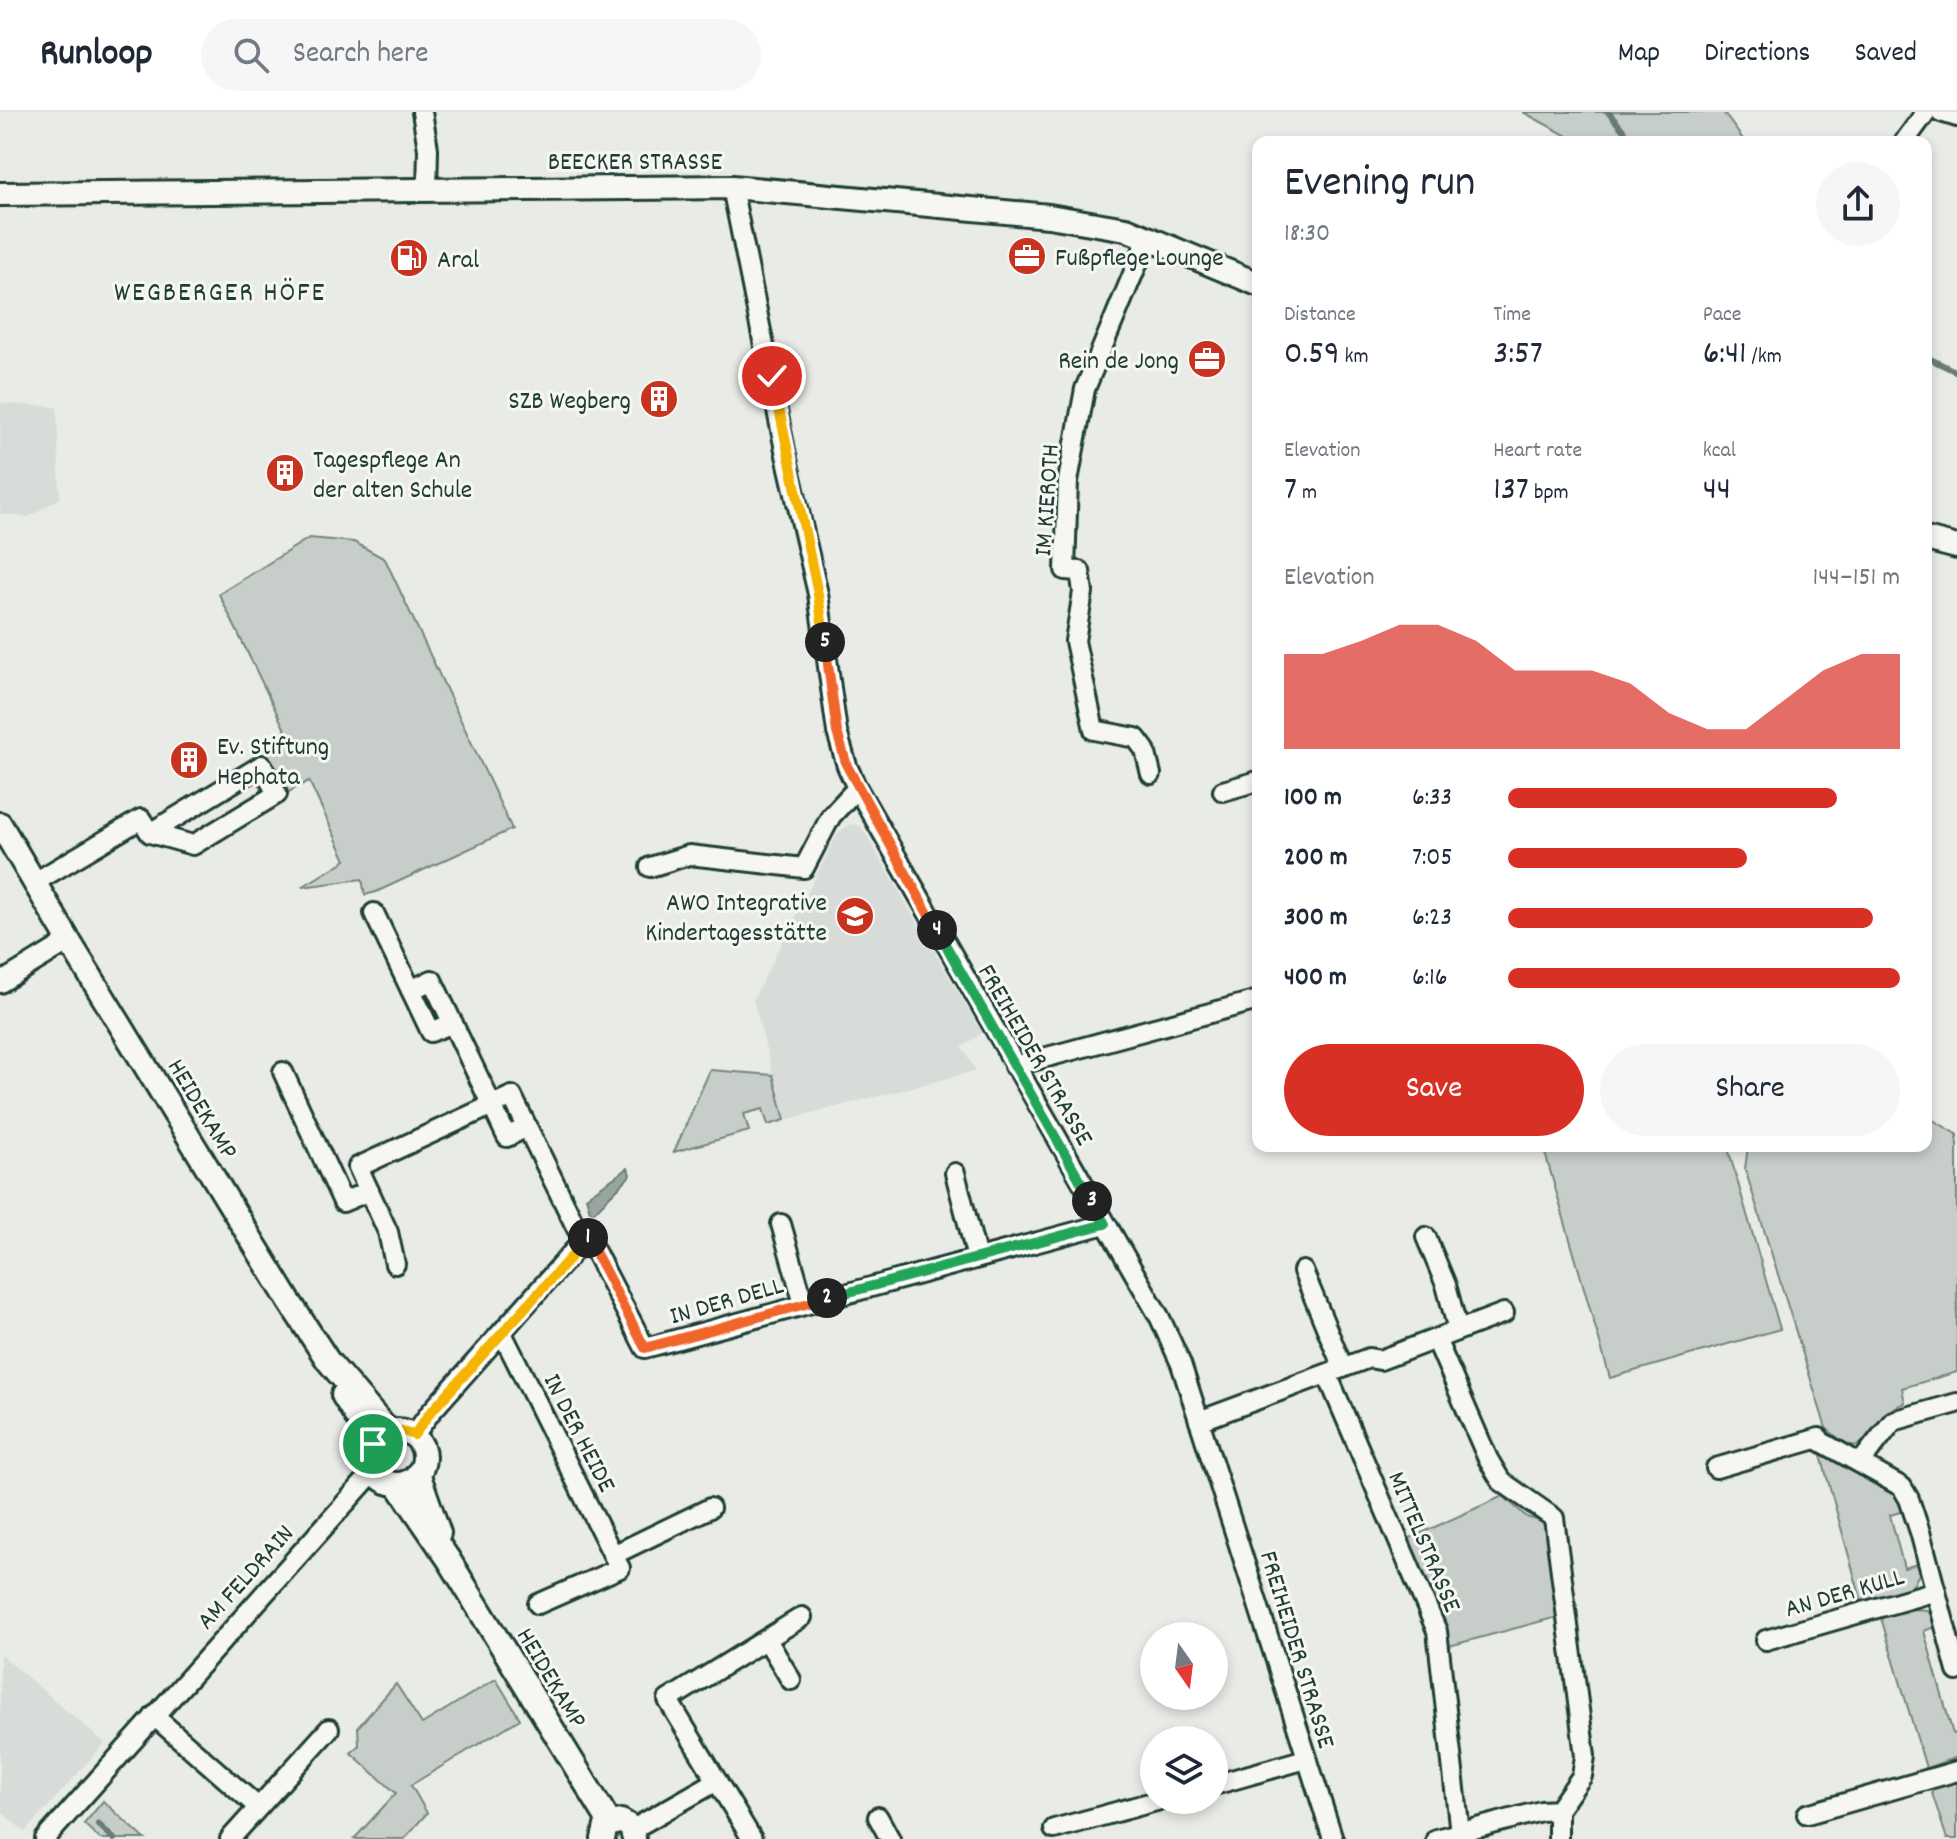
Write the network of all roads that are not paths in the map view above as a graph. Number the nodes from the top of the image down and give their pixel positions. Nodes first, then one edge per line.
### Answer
1 (422, 112) edge
2 (1926, 112) edge
3 (1941, 112) edge
4 (1957, 117) edge
5 (1908, 136) edge
6 (732, 187) junction
7 (427, 190) junction
8 (0, 194) edge
9 (1148, 238) junction
10 (1252, 281) edge
11 (1932, 541) edge
12 (1957, 547) edge
13 (1151, 774) dead end
14 (1252, 783) edge
15 (857, 788) junction
16 (1223, 791) dead end
17 (0, 824) edge
18 (150, 833) junction
19 (650, 867) dead end
20 (35, 882) junction
21 (374, 913) dead end
22 (69, 941) junction
23 (0, 983) edge
24 (1252, 1002) edge
25 (1014, 1066) junction
26 (283, 1072) dead end
27 (491, 1105) junction
28 (358, 1167) junction
29 (955, 1173) dead end
30 (332, 1177) junction
31 (369, 1191) junction
32 (781, 1224) dead end
33 (1105, 1224) junction
34 (587, 1236) junction
35 (1426, 1237) dead end
36 (977, 1258) junction
37 (395, 1264) dead end
38 (1303, 1271) dead end
39 (804, 1304) junction
40 (1504, 1313) dead end
41 (1458, 1330) junction
42 (502, 1333) junction
43 (1436, 1339) junction
44 (1335, 1371) junction
45 (1957, 1403) edge
46 (1199, 1421) junction
47 (414, 1435) junction
48 (381, 1438) junction
49 (1861, 1462) junction
50 (1716, 1468) dead end
51 (374, 1471) junction
52 (418, 1473) junction
53 (397, 1484) junction
54 (710, 1508) dead end
55 (613, 1555) junction
56 (449, 1560) junction
57 (1936, 1591) junction
58 (538, 1604) dead end
59 (802, 1617) dead end
60 (767, 1640) junction
61 (1766, 1640) dead end
62 (1957, 1671) edge
63 (791, 1680) dead end
64 (154, 1716) junction
65 (329, 1729) dead end
66 (1306, 1759) junction
67 (1957, 1771) edge
68 (717, 1781) junction
69 (1228, 1781) edge
70 (1140, 1805) edge
71 (258, 1807) junction
72 (1558, 1810) junction
73 (1807, 1814) dead end
74 (878, 1817) dead end
75 (1054, 1829) dead end
76 (606, 1831) edge
77 (1460, 1833) junction
78 (634, 1834) edge
79 (45, 1839) edge
80 (230, 1839) edge
81 (752, 1839) edge
82 (890, 1839) edge
83 (1333, 1839) edge
84 (1436, 1839) edge
85 (1558, 1839) edge

1 - 7 street
2 - 5 street
3 - 4 street
6 - 7 street, BEECKER STRASSE
6 - 9 street, BEECKER STRASSE
6 - 15 street, FREIHEIDER STRASSE
7 - 8 street, BEECKER STRASSE
9 - 10 street, BEECKER STRASSE
9 - 13 street, IM KIEROTH
11 - 12 street
14 - 16 street
15 - 19 street
15 - 25 street, FREIHEIDER STRASSE
17 - 20 street, HEIDEKAMP
18 - 18 street
18 - 20 street
20 - 22 street, HEIDEKAMP
21 - 27 street
22 - 23 street
22 - 48 street, HEIDEKAMP
24 - 25 street
25 - 33 street, FREIHEIDER STRASSE
26 - 30 street
27 - 28 street
27 - 34 street
28 - 30 street
28 - 31 street
29 - 36 street
30 - 31 street
31 - 37 street
32 - 39 street, IN DER DELL
33 - 36 street, IN DER DELL
33 - 46 street, FREIHEIDER STRASSE
34 - 39 street, IN DER DELL
34 - 42 street
35 - 41 street
36 - 39 street, IN DER DELL
38 - 44 street, MITTELSTRASSE
40 - 41 street
41 - 43 street
42 - 47 street
42 - 55 street, IN DER HEIDE
43 - 44 street
43 - 72 street
44 - 46 street
44 - 77 street, MITTELSTRASSE
45 - 49 street
46 - 66 street, FREIHEIDER STRASSE
47 - 48 street
47 - 52 street, HEIDEKAMP
48 - 51 street
49 - 50 street, AN DER KULL
49 - 57 street, AN DER KULL
51 - 53 street, HEIDEKAMP
51 - 64 street, AM FELDRAIN
52 - 53 street
52 - 56 street, HEIDEKAMP
53 - 56 street, HEIDEKAMP
54 - 55 street
55 - 58 street
56 - 76 street, HEIDEKAMP
57 - 61 street, AN DER KULL
57 - 62 street, AN DER KULL
59 - 60 street
60 - 63 street
60 - 68 street
64 - 71 street
64 - 79 street, AM FELDRAIN
65 - 71 street
66 - 69 street
66 - 83 street, FREIHEIDER STRASSE
67 - 73 street
68 - 78 street
68 - 81 street
70 - 75 street
71 - 80 street
72 - 77 street
72 - 85 street
74 - 82 street
76 - 78 street, HEIDEKAMP
77 - 84 street

